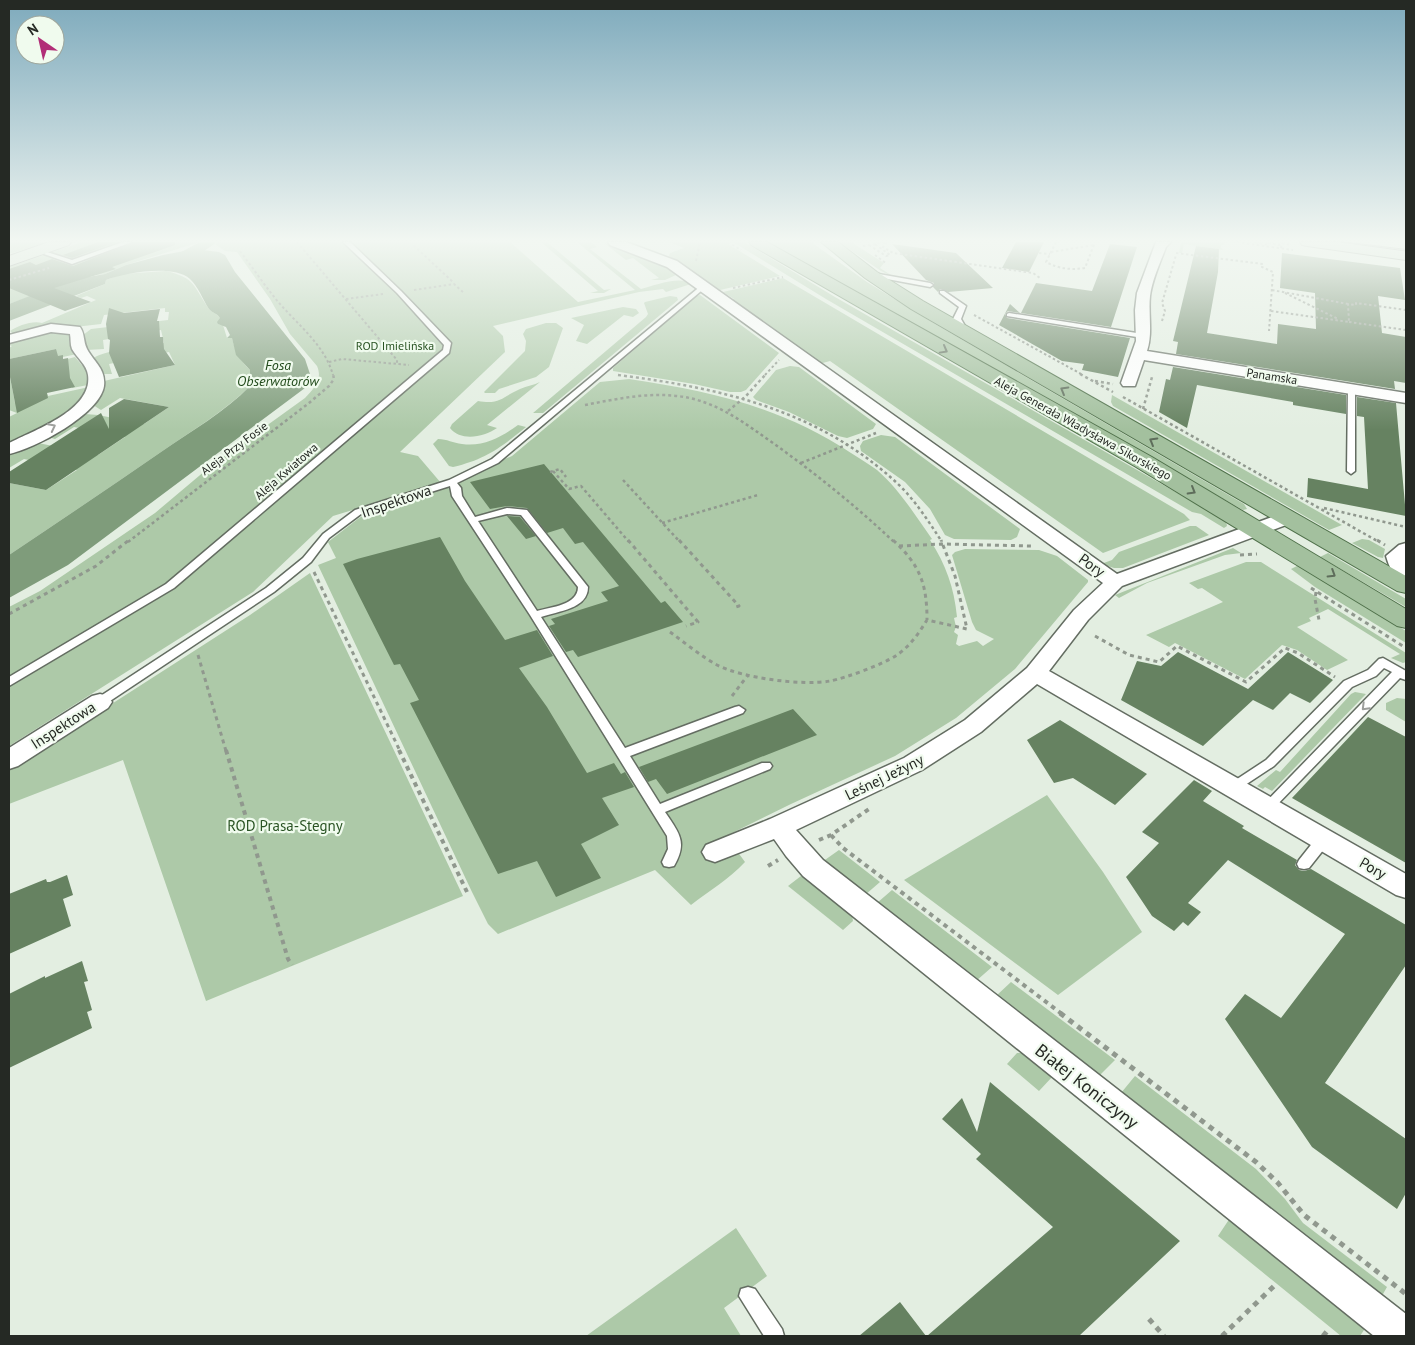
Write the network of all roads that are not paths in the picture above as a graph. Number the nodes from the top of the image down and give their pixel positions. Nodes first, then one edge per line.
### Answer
1 (411, 305) edge
2 (682, 305) edge
3 (730, 305) edge
4 (862, 305) edge
5 (919, 305) edge
6 (962, 305) edge
7 (1143, 305) edge
8 (1009, 315) dead end
9 (964, 333) junction
10 (1143, 336) junction
11 (9, 339) edge
12 (1138, 354) junction
13 (1129, 383) dead end
14 (1351, 389) junction
15 (1406, 398) edge
16 (9, 449) edge
17 (1351, 471) dead end
18 (452, 482) junction
19 (1287, 518) junction
20 (473, 520) junction
21 (1257, 529) junction
22 (1403, 551) edge
23 (1406, 575) edge
24 (1115, 582) junction
25 (1406, 586) edge
26 (535, 616) junction
27 (1406, 620) edge
28 (1035, 673) junction
29 (1403, 674) edge
30 (9, 682) edge
31 (100, 702) joint
32 (739, 710) dead end
33 (622, 754) junction
34 (9, 760) edge
35 (766, 766) dead end
36 (1232, 788) junction
37 (1266, 807) junction
38 (658, 810) junction
39 (779, 826) junction
40 (1323, 840) junction
41 (715, 852) dead end
42 (669, 862) dead end
43 (1304, 864) dead end
44 (1406, 887) edge
45 (748, 1296) dead end
46 (775, 1336) edge
47 (1404, 1336) edge

1 - 30 lane, Aleja Kwiatowa
2 - 18 lane, Inspektowa
3 - 24 street, Pory
4 -> 21 main road, Aleja Generała Władysława Sikorskiego
5 - 9 main road, Aleja Generała Władysława Sikorskiego
6 - 9 lane
7 - 10 street
8 - 10 lane
19 -> 9 main road, Aleja Generała Władysława Sikorskiego
10 - 12 street
16 -> 11 street
12 - 13 street
12 - 14 street, Panamska
14 - 15 street, Panamska
14 - 17 lane
18 - 20 lane
18 - 31 lane, Inspektowa
19 - 21 street
19 - 25 main road, Aleja Generała Władysława Sikorskiego
20 - 26 lane
20 - 26 lane
21 - 24 street
21 -> 27 main road, Aleja Generała Władysława Sikorskiego
22 - 23 street
24 - 28 street, Pory
26 - 33 lane
28 - 36 street, Pory
28 - 39 street, Leśnej Jeżyny
29 - 36 lane
29 -> 37 lane
31 - 34 street, Inspektowa
32 - 33 lane
33 - 38 lane
35 - 38 lane
36 - 37 street, Pory
37 - 40 street, Pory
38 - 42 lane
39 - 41 street, Leśnej Jeżyny
39 - 47 street, Białej Koniczyny
40 - 43 lane
40 - 44 street, Pory
45 - 46 lane

